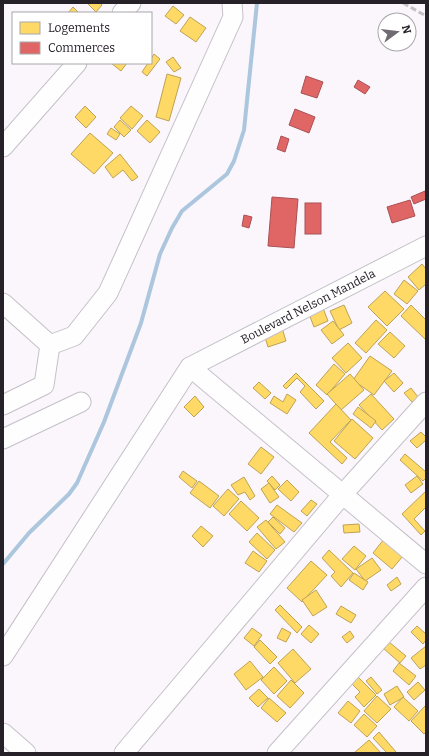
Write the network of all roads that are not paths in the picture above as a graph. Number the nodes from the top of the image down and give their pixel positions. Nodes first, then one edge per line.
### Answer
1 (131, 3) edge
2 (232, 3) edge
3 (123, 12) edge
4 (76, 64) edge
5 (3, 147) edge
6 (426, 246) edge
7 (3, 303) edge
8 (50, 346) junction
9 (190, 368) junction
10 (81, 402) dead end
11 (426, 402) edge
12 (3, 405) edge
13 (3, 439) edge
14 (343, 494) junction
15 (426, 564) edge
16 (426, 587) edge
17 (3, 656) edge
18 (3, 733) edge
19 (26, 753) edge
20 (124, 753) edge
21 (277, 753) edge

1 - 3 street
2 - 8 street
4 - 5 street
6 - 9 street, Boulevard Nelson Mandela
7 - 8 street
8 - 12 street
9 - 14 street
9 - 17 street
10 - 13 street
11 - 14 street
14 - 15 street
14 - 20 street
16 - 21 street
18 - 19 street

